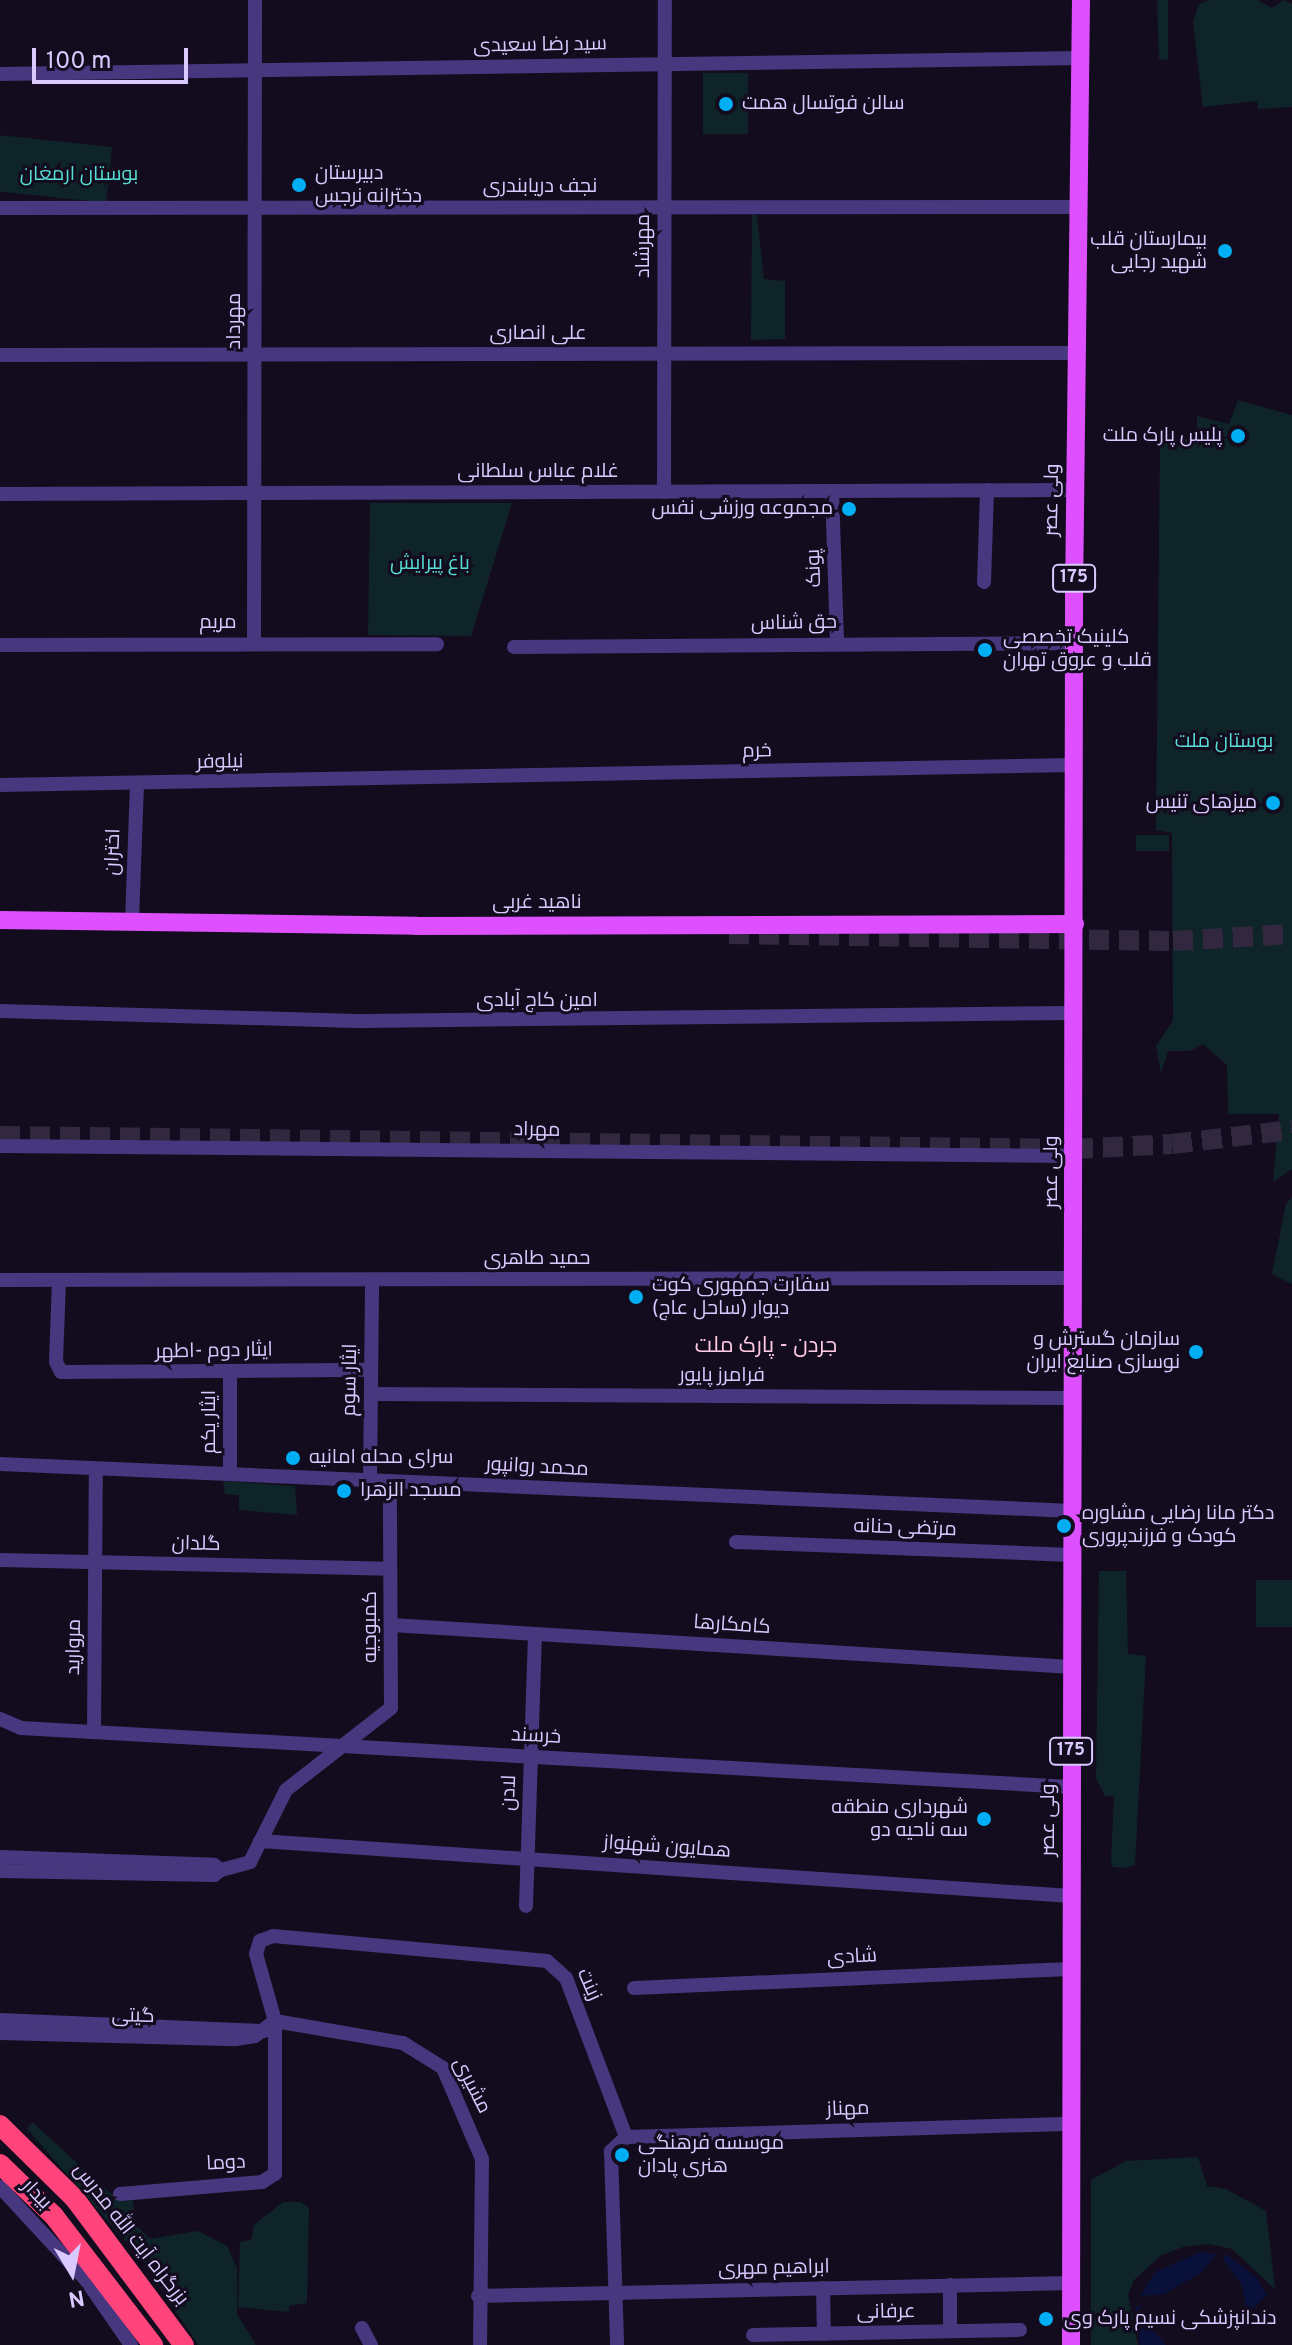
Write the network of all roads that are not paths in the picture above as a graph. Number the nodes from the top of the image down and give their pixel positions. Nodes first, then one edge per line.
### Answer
1 (255, 0) edge
2 (665, 0) edge
3 (1081, 0) edge
4 (1081, 58) junction
5 (665, 64) junction
6 (255, 70) junction
7 (0, 74) edge
8 (255, 207) junction
9 (665, 207) junction
10 (1080, 207) junction
11 (0, 208) edge
12 (664, 353) junction
13 (1076, 353) junction
14 (255, 354) junction
15 (0, 355) edge
16 (987, 490) junction
17 (1075, 490) junction
18 (832, 491) junction
19 (664, 492) junction
20 (255, 493) junction
21 (0, 494) edge
22 (984, 582) dead end
23 (254, 643) junction
24 (1074, 643) junction
25 (437, 644) dead end
26 (837, 644) junction
27 (0, 645) edge
28 (514, 647) dead end
29 (1075, 765) junction
30 (440, 780) joint
31 (137, 784) junction
32 (0, 785) edge
33 (0, 920) edge
34 (132, 921) junction
35 (1075, 924) junction
36 (0, 1011) edge
37 (1074, 1013) junction
38 (0, 1146) edge
39 (1073, 1156) junction
40 (1074, 1278) junction
41 (0, 1280) edge
42 (59, 1280) junction
43 (372, 1280) junction
44 (371, 1370) junction
45 (230, 1371) junction
46 (371, 1394) junction
47 (1073, 1398) junction
48 (0, 1464) edge
49 (96, 1469) junction
50 (230, 1473) junction
51 (370, 1481) junction
52 (390, 1481) junction
53 (1072, 1511) junction
54 (736, 1542) dead end
55 (1072, 1555) junction
56 (0, 1560) edge
57 (96, 1563) junction
58 (390, 1569) junction
59 (391, 1625) junction
60 (535, 1634) junction
61 (1071, 1667) junction
62 (0, 1719) edge
63 (94, 1731) junction
64 (338, 1745) junction
65 (531, 1756) junction
66 (1071, 1787) junction
67 (260, 1841) junction
68 (0, 1857) edge
69 (528, 1859) junction
70 (216, 1870) junction
71 (0, 1871) edge
72 (1071, 1896) junction
73 (526, 1906) dead end
74 (1071, 1969) junction
75 (634, 1988) dead end
76 (0, 2020) edge
77 (270, 2026) junction
78 (0, 2033) edge
79 (1071, 2124) junction
80 (0, 2125) edge
81 (626, 2137) junction
82 (0, 2167) edge
83 (0, 2187) edge
84 (120, 2194) dead end
85 (0, 2196) edge
86 (1072, 2283) junction
87 (950, 2285) junction
88 (823, 2288) junction
89 (616, 2293) junction
90 (478, 2296) junction
91 (362, 2328) dead end
92 (1020, 2330) dead end
93 (950, 2331) junction
94 (824, 2334) junction
95 (753, 2335) dead end
96 (122, 2344) edge
97 (153, 2345) edge
98 (184, 2345) edge
99 (371, 2345) edge
100 (480, 2345) edge
101 (617, 2345) edge
102 (1071, 2345) edge

1 - 6 street, مهرداد
2 - 5 street, مهرشاد
3 - 4 main road, ولی عصر / 175
4 - 5 street, سید رضا سعیدی
4 - 10 main road, ولی عصر / 175
5 - 6 street, سید رضا سعیدی
5 - 9 street, مهرشاد
6 - 7 street, سید رضا سعیدی
6 - 8 street, مهرداد
8 - 9 street, نجف دریابندری
8 - 11 street, نجف دریابندری
8 - 14 street, مهرداد
9 - 10 street, نجف دریابندری
9 - 12 street, مهرشاد
10 - 13 main road, ولی عصر / 175
12 - 13 street, علی انصاری
12 - 14 street, علی انصاری
12 - 19 street, مهرشاد
13 - 17 main road, ولی عصر / 175
14 - 15 street, علی انصاری
14 - 20 street, مهرداد
16 - 17 street, غلام عباس سلطانی
16 - 18 street, غلام عباس سلطانی
16 - 22 street
17 - 24 main road, ولی عصر / 175
18 - 19 street, غلام عباس سلطانی
18 - 26 street, پونک
19 - 20 street, غلام عباس سلطانی
20 - 21 street, غلام عباس سلطانی
20 - 23 street, مهرداد
23 - 25 street, مریم
23 - 27 street, مریم
24 - 26 street, حق شناس
24 - 29 main road, ولی عصر / 175
26 - 28 street, حق شناس
29 - 30 street, خرم
29 - 35 main road, ولی عصر / 175
30 - 31 street, نیلوفر
31 - 32 street, نیلوفر
31 - 34 street, اختران
33 - 34 main road, ناهید غربی
34 - 35 main road, ناهید غربی
35 - 37 main road, ولی عصر / 175
36 - 37 street, امین کاج آبادی
37 - 39 main road, ولی عصر / 175
38 - 39 street, مهراد
39 - 40 main road, ولی عصر / 175
40 - 43 street, حمید طاهری
40 - 47 main road, ولی عصر / 175
41 - 42 street, حمید طاهری
42 - 43 street, حمید طاهری
42 - 45 street, ایثار دوم -اطهر
43 - 44 street, ایثار سوم
44 - 45 street, ایثار دوم -اطهر
44 - 46 street, ایثار سوم
45 - 50 street, ایثار یکم
46 - 47 street, فرامرز پایور
46 - 51 street, ایثار سوم
47 - 53 main road, ولی عصر / 175
48 - 49 street, محمد روانپور
49 - 50 street, محمد روانپور
49 - 57 street, مروارید
50 - 51 street, محمد روانپور
51 - 52 street, محمد روانپور
52 - 53 street, محمد روانپور
52 - 58 street, کمبوجیه
53 - 55 main road, ولی عصر / 175
54 - 55 street, مرتضی حنانه
55 - 61 main road, ولی عصر / 175
56 - 57 street, گلدان
57 - 58 street, گلدان
57 - 63 street, مروارید
58 - 59 street, کمبوجیه
59 - 60 street, کامکارها
59 - 64 street, کمبوجیه
60 - 61 street, کامکارها
60 - 65 street, لادن
61 - 66 main road, ولی عصر / 175
62 - 63 street, خرسند
63 - 64 street, خرسند
64 - 65 street, خرسند
64 - 67 street, کمبوجیه
65 - 66 street, خرسند
65 - 69 street, لادن
66 - 72 main road, ولی عصر / 175
67 - 69 street, همایون شهنواز
67 - 70 street, کمبوجیه
68 - 70 street
69 - 72 street, همایون شهنواز
69 - 73 street, لادن
70 - 71 street
72 - 74 main road, ولی عصر / 175
74 - 75 street, شادی
74 - 79 main road, ولی عصر / 175
76 - 77 street, گیتی
77 - 78 street, گیتی
77 - 81 street, زینت
77 - 84 street, دوما
77 - 90 street, مشیری
79 - 81 street, مهناز
79 - 86 main road, ولی عصر / 175
80 - 98 highway, بزرگراه آیت الله مدرس
81 - 89 street
82 - 97 highway
83 - 96 street, بیدار
85 - 96 street, بیدار
86 - 87 street, ابراهیم مهری
86 - 102 main road, ولی عصر / 175
87 - 88 street, ابراهیم مهری
87 - 93 street
88 - 89 street, ابراهیم مهری
88 - 94 street
89 - 90 street, ابراهیم مهری
89 - 101 street
90 - 100 street, مشیری
91 - 99 street
92 - 93 street, عرفانی
93 - 94 street, عرفانی
94 - 95 street, عرفانی

